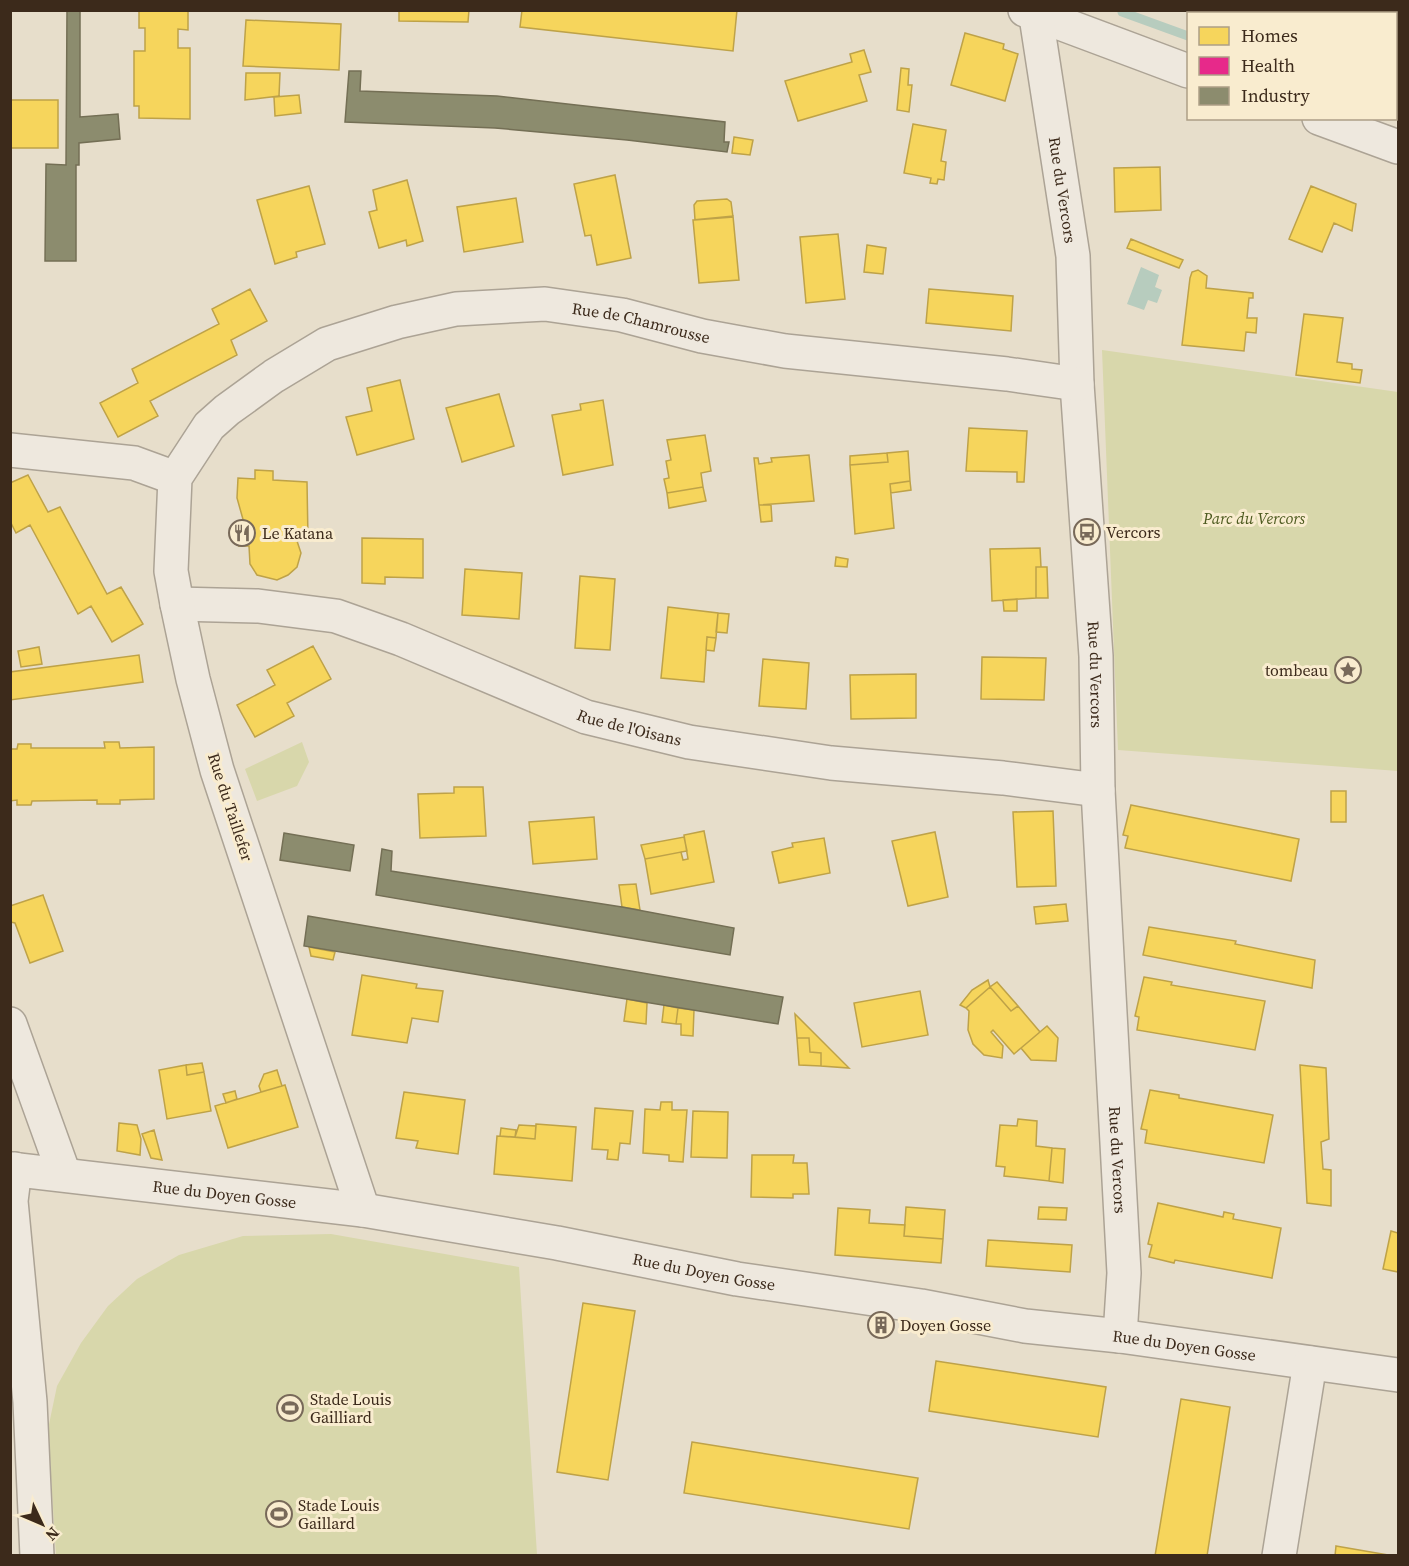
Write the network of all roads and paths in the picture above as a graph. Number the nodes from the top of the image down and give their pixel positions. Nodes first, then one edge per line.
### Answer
1 (1032, 12) edge
2 (1187, 71) edge
3 (1324, 120) edge
4 (1398, 147) edge
5 (1077, 384) junction
6 (10, 450) edge
7 (175, 478) junction
8 (177, 604) junction
9 (1098, 790) junction
10 (10, 1024) edge
11 (13, 1169) edge
12 (64, 1174) junction
13 (363, 1210) junction
14 (1120, 1336) junction
15 (1310, 1363) junction
16 (1398, 1375) edge
17 (37, 1556) edge
18 (1279, 1556) edge

1 - 2 street
1 - 5 street, Rue du Vercors
3 - 4 street
5 - 7 street, Rue de Chamrousse
5 - 9 street, Rue du Vercors
6 - 7 street
7 - 8 street, Rue du Taillefer
8 - 9 street, Rue de l'Oisans
8 - 13 street, Rue du Taillefer
9 - 14 street, Rue du Vercors
10 - 12 street
11 - 12 street, Rue du Doyen Gosse
11 - 17 street
12 - 13 street, Rue du Doyen Gosse
13 - 14 street, Rue du Doyen Gosse
14 - 15 street, Rue du Doyen Gosse
15 - 16 street, Rue du Doyen Gosse
15 - 18 street

